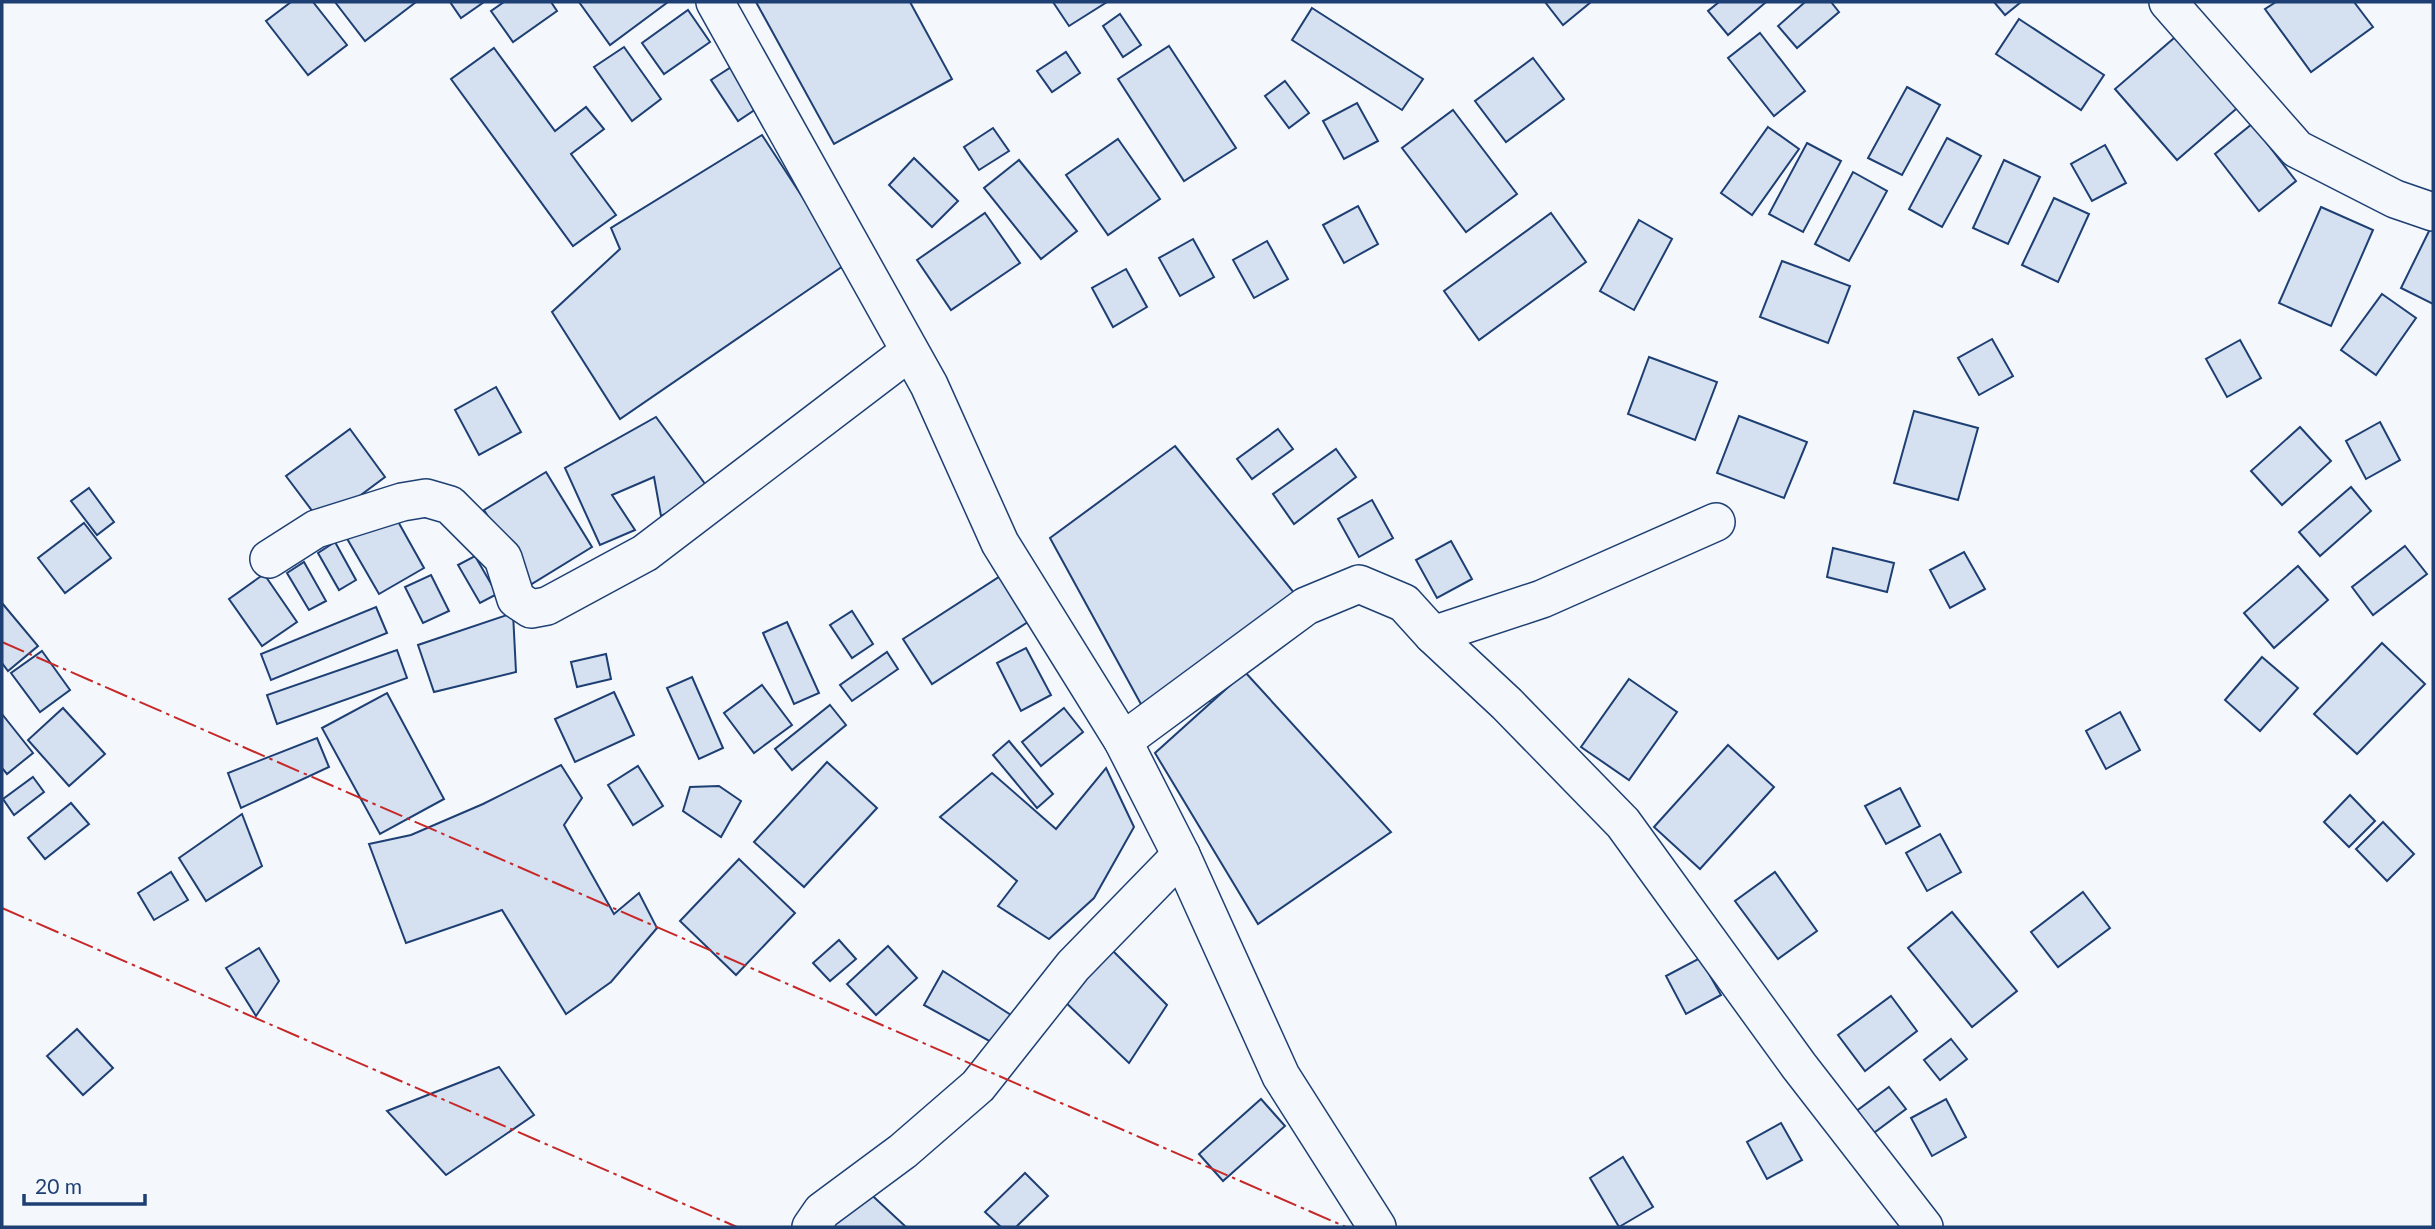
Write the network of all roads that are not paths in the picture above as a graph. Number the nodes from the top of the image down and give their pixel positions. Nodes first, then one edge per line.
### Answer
1 (715, 2) edge
2 (2168, 2) edge
3 (2433, 212) edge
4 (909, 352) junction
5 (1716, 522) dead end
6 (269, 559) dead end
7 (1433, 635) junction
8 (1123, 741) junction
9 (1181, 855) junction
10 (811, 1227) edge
11 (1377, 1227) edge
12 (1924, 1227) edge

1 - 4 street
2 - 3 street
4 - 6 street
4 - 8 street
5 - 7 street
7 - 8 street
7 - 12 street
8 - 9 street
9 - 10 street
9 - 11 street

